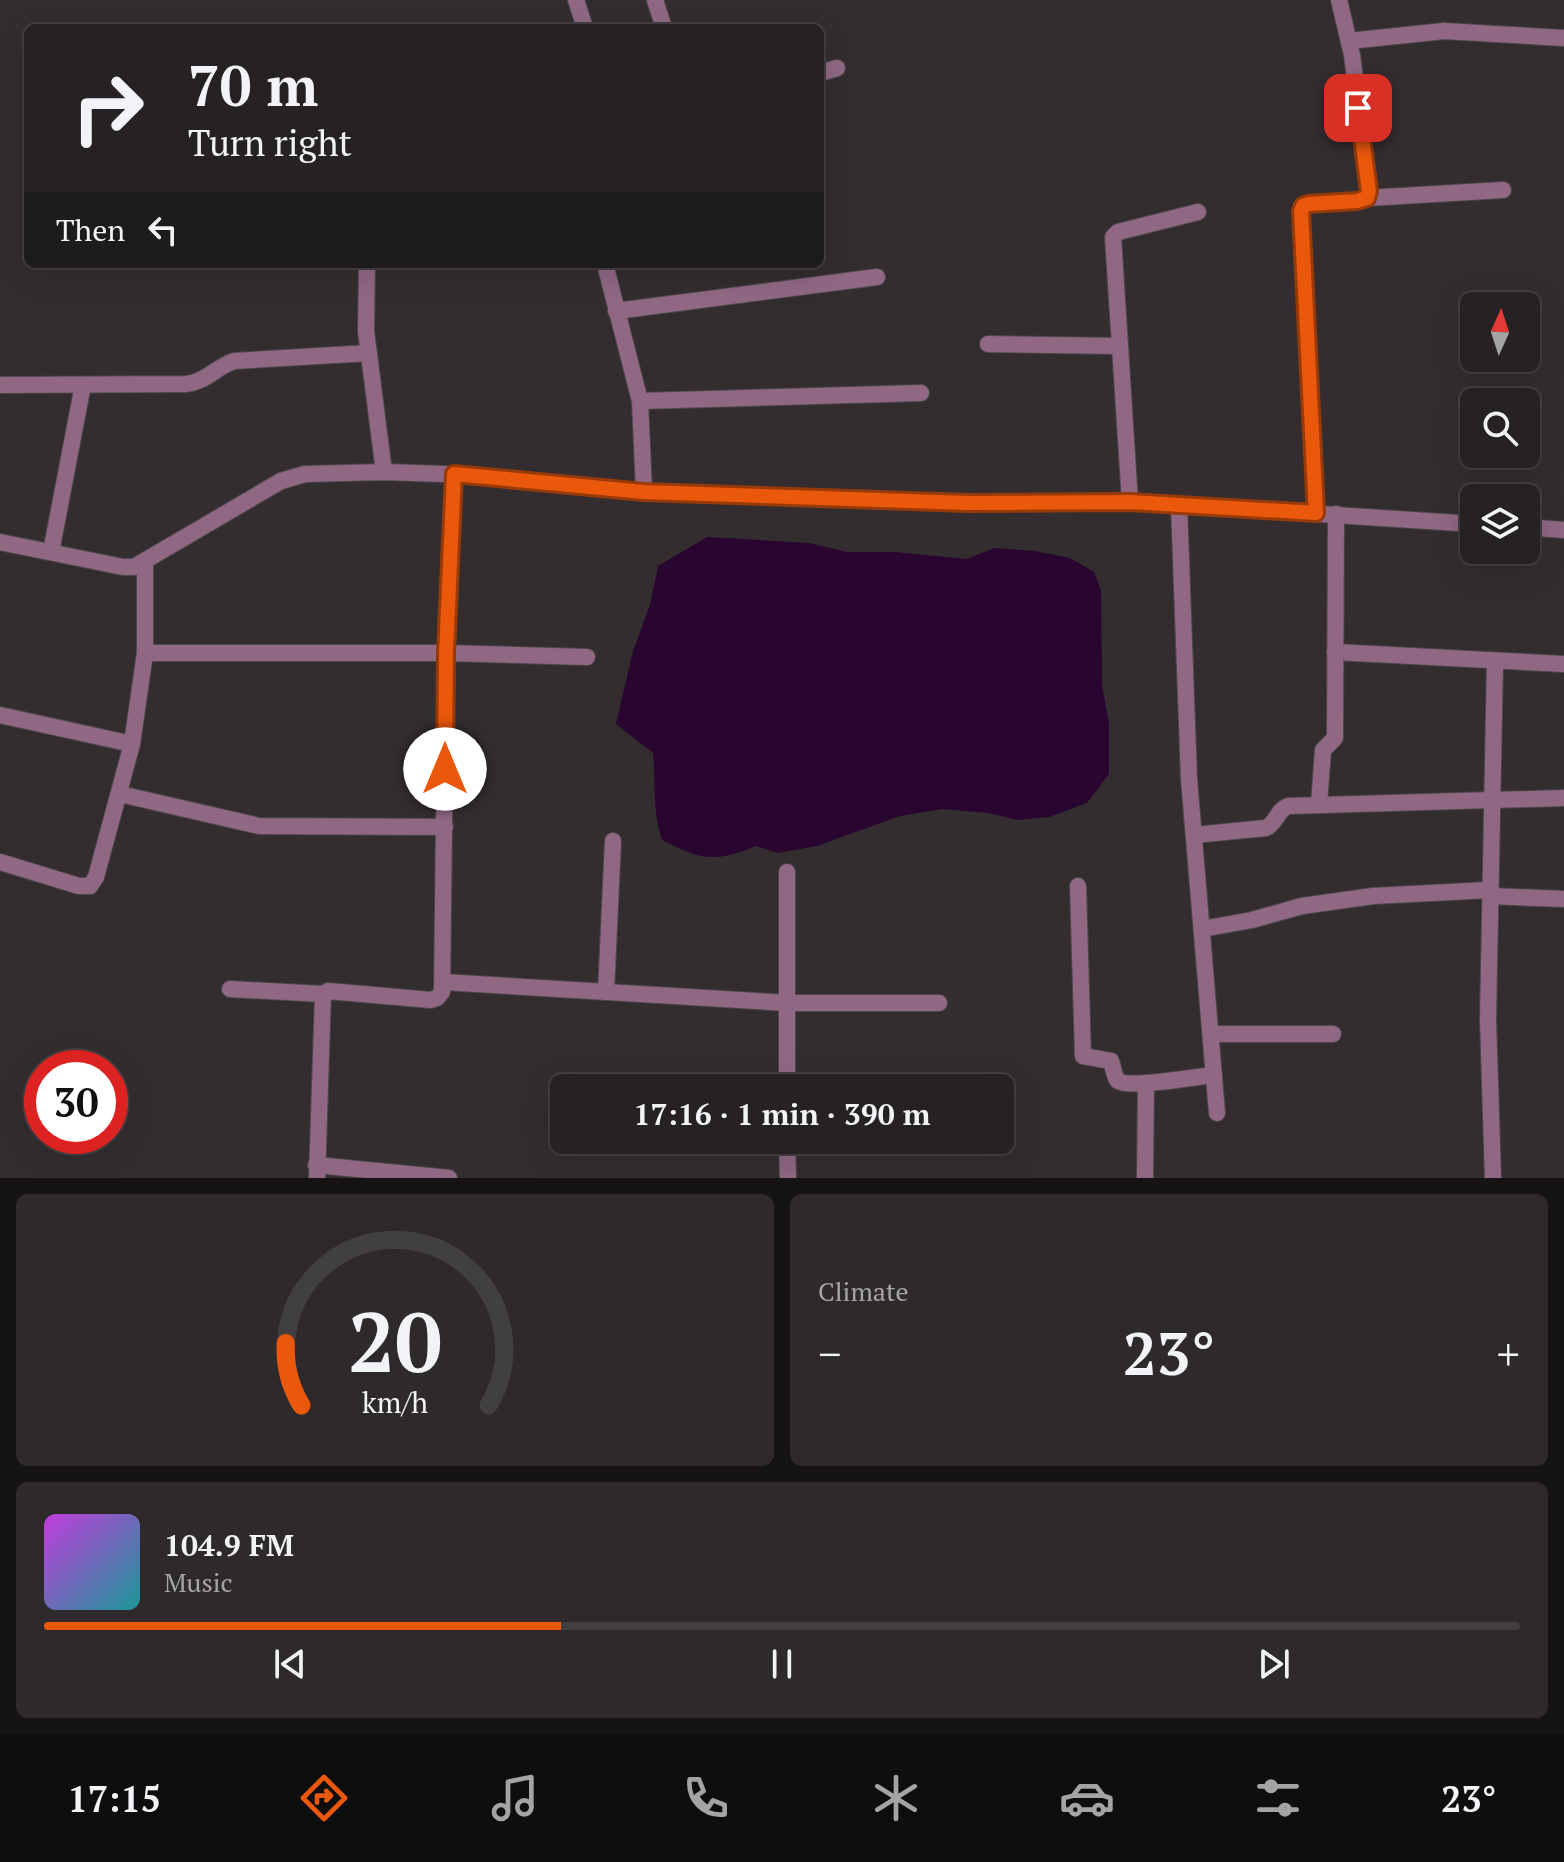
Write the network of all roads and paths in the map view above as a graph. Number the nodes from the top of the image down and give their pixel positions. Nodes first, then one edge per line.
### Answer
1 (576, 0) edge
2 (655, 0) edge
3 (1339, 0) edge
4 (584, 24) edge
5 (663, 24) edge
6 (1564, 38) edge
7 (1349, 41) junction
8 (837, 68) dead end
9 (824, 72) edge
10 (1503, 190) dead end
11 (1367, 198) junction
12 (1198, 212) dead end
13 (367, 268) edge
14 (606, 268) edge
15 (877, 277) dead end
16 (616, 311) junction
17 (988, 344) dead end
18 (1120, 346) junction
19 (369, 353) junction
20 (0, 385) edge
21 (83, 385) junction
22 (921, 393) dead end
23 (640, 401) junction
24 (384, 472) junction
25 (454, 474) junction
26 (644, 492) junction
27 (1130, 502) junction
28 (1179, 505) junction
29 (1316, 513) junction
30 (1336, 514) junction
31 (1460, 523) edge
32 (1540, 528) edge
33 (1564, 530) edge
34 (0, 542) edge
35 (51, 552) junction
36 (145, 561) junction
37 (1335, 652) junction
38 (145, 653) junction
39 (446, 653) junction
40 (587, 657) dead end
41 (1495, 661) junction
42 (1564, 664) edge
43 (0, 715) edge
44 (132, 744) junction
45 (120, 794) junction
46 (1564, 798) edge
47 (1491, 800) junction
48 (1319, 804) junction
49 (445, 827) junction
50 (1194, 835) junction
51 (613, 841) dead end
52 (0, 862) edge
53 (787, 872) dead end
54 (1078, 886) dead end
55 (1490, 893) junction
56 (1564, 899) edge
57 (1202, 929) junction
58 (443, 982) junction
59 (230, 989) dead end
60 (606, 992) junction
61 (323, 994) junction
62 (788, 1003) junction
63 (939, 1003) dead end
64 (1211, 1034) junction
65 (1333, 1034) dead end
66 (787, 1074) edge
67 (1214, 1075) junction
68 (1146, 1083) junction
69 (1217, 1113) dead end
70 (787, 1154) edge
71 (317, 1171) edge
72 (1145, 1177) edge
73 (449, 1178) edge
74 (788, 1178) edge
75 (1493, 1178) edge

1 - 4 street
2 - 5 street
3 - 7 street
6 - 7 street
7 - 11 street
8 - 9 street
10 - 11 street
11 - 29 street
12 - 18 street
13 - 19 street
14 - 16 street
15 - 16 street
16 - 23 street
17 - 18 street
18 - 27 street
19 - 21 street
19 - 24 street
20 - 21 street
21 - 35 street
22 - 23 street
23 - 26 street
24 - 25 street
24 - 36 street
25 - 26 street
25 - 39 street
26 - 27 street
27 - 28 street
28 - 29 street
28 - 50 street
29 - 30 street
30 - 31 street
30 - 37 street
32 - 33 street
34 - 35 street
35 - 36 street
36 - 38 street
37 - 41 street
37 - 48 street
38 - 39 street
38 - 44 street
39 - 40 street
39 - 49 street
41 - 42 street
41 - 47 street
43 - 44 street
44 - 45 street
45 - 49 street
45 - 52 street
46 - 47 street
47 - 48 street
47 - 55 street
48 - 50 street
49 - 58 street
50 - 57 street
51 - 60 street
53 - 62 street
54 - 68 street
55 - 56 street
55 - 57 street
55 - 75 street
57 - 64 street
58 - 60 street
58 - 61 street
59 - 61 street
60 - 62 street
61 - 71 street
62 - 63 street
62 - 66 street
64 - 65 street
64 - 67 street
67 - 68 street
67 - 69 street
68 - 72 street
70 - 74 street
71 - 73 street

